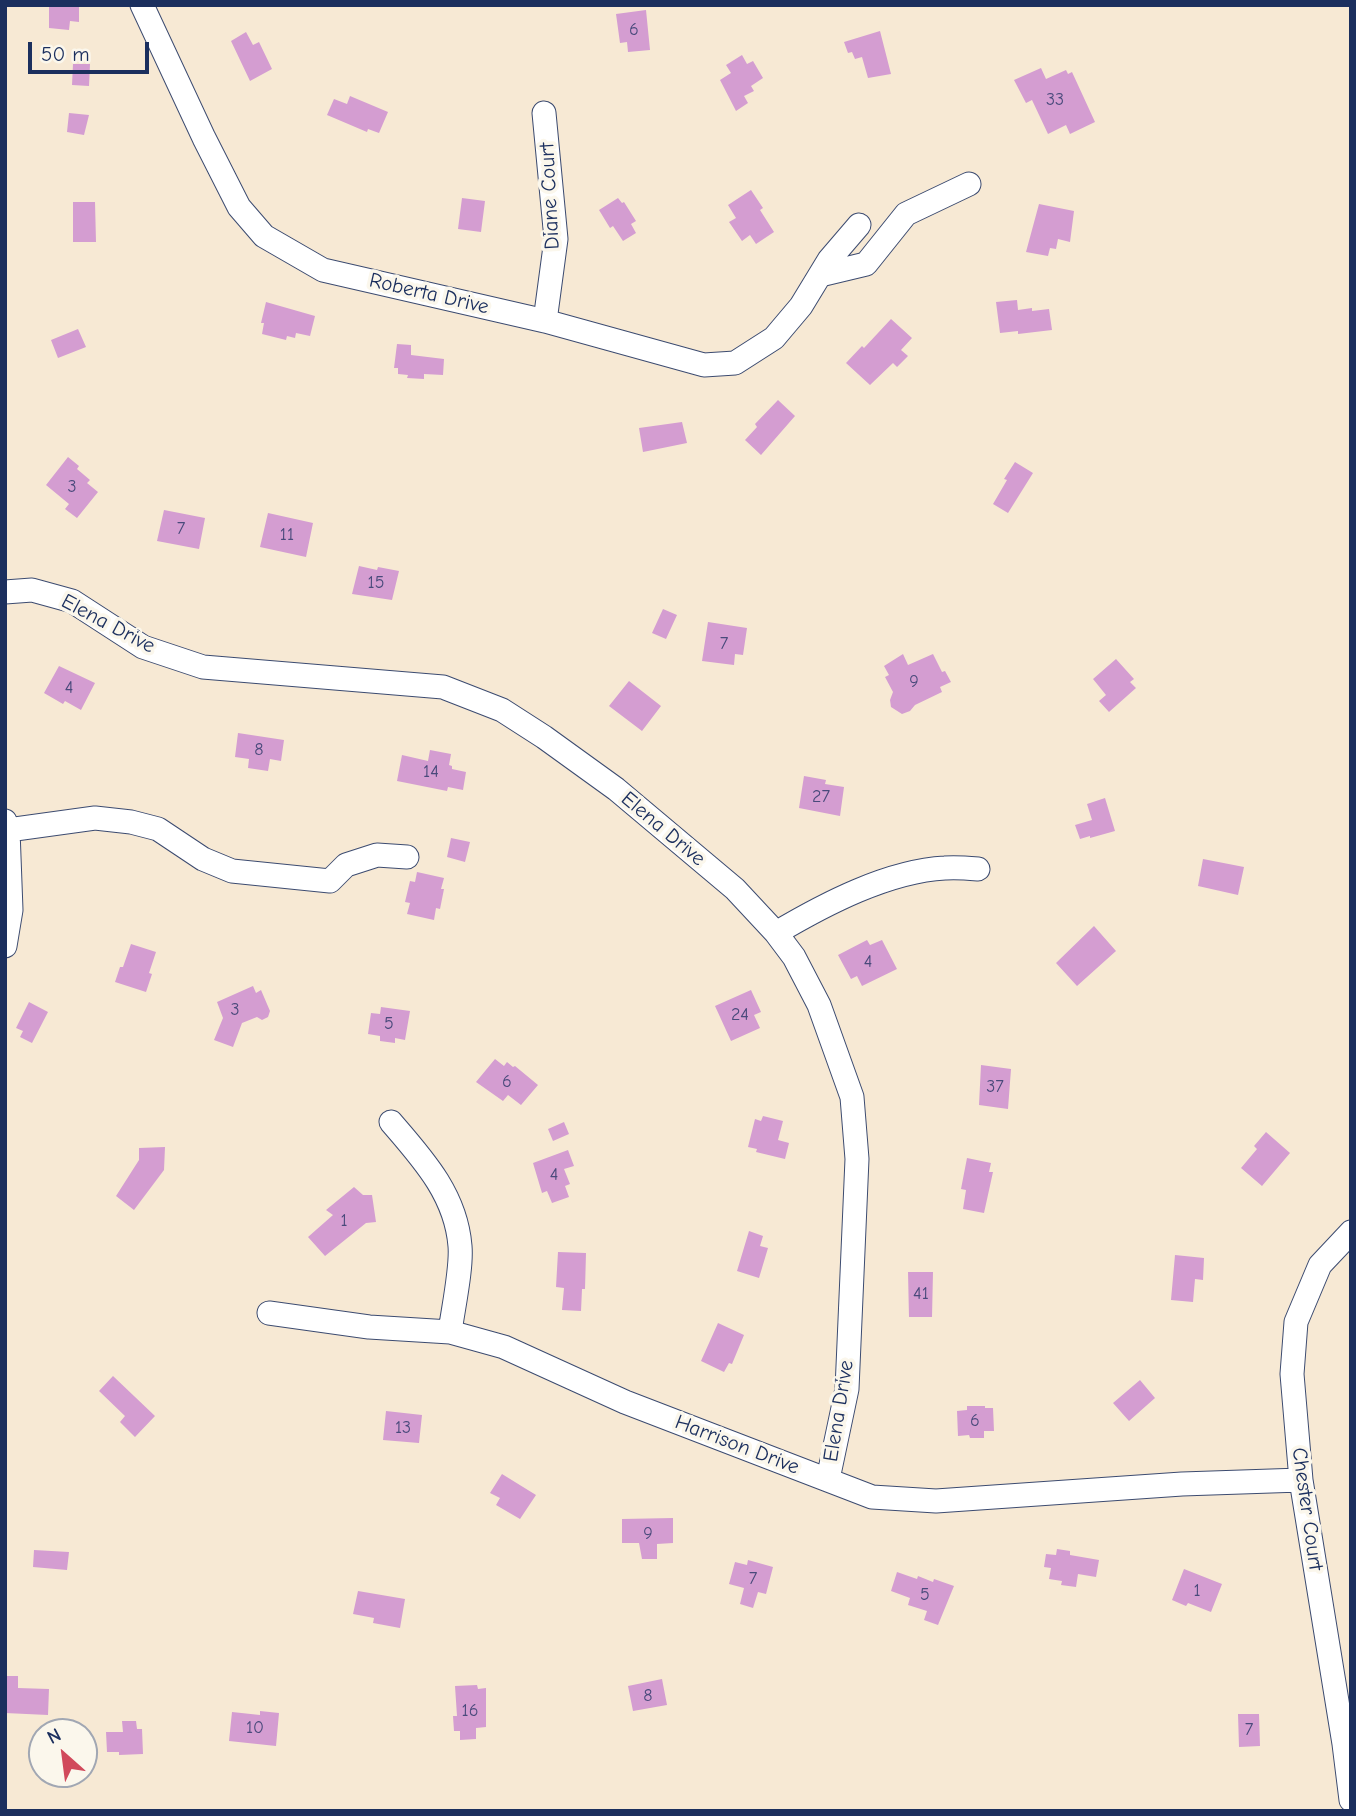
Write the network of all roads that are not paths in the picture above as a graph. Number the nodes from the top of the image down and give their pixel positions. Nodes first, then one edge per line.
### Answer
1 (142, 5) edge
2 (544, 113) dead end
3 (969, 184) dead end
4 (859, 225) dead end
5 (820, 275) junction
6 (545, 321) junction
7 (5, 592) edge
8 (7, 825) edge
9 (407, 858) dead end
10 (978, 869) dead end
11 (776, 933) junction
12 (5, 946) edge
13 (391, 1122) dead end
14 (1351, 1232) edge
15 (269, 1313) dead end
16 (450, 1332) junction
17 (828, 1479) junction
18 (1301, 1480) junction
19 (1351, 1800) edge

1 - 6 street, Roberta Drive
2 - 6 street, Diane Court
3 - 5 street
4 - 5 street, Roberta Drive
5 - 6 street, Roberta Drive
7 - 11 street, Elena Drive
8 - 9 street
8 - 12 street
10 - 11 street
11 - 17 street, Elena Drive
13 - 16 street
14 - 18 street, Chester Court
15 - 16 street, Harrison Drive
16 - 17 street, Harrison Drive
17 - 18 street, Harrison Drive
18 - 19 street, Chester Court

